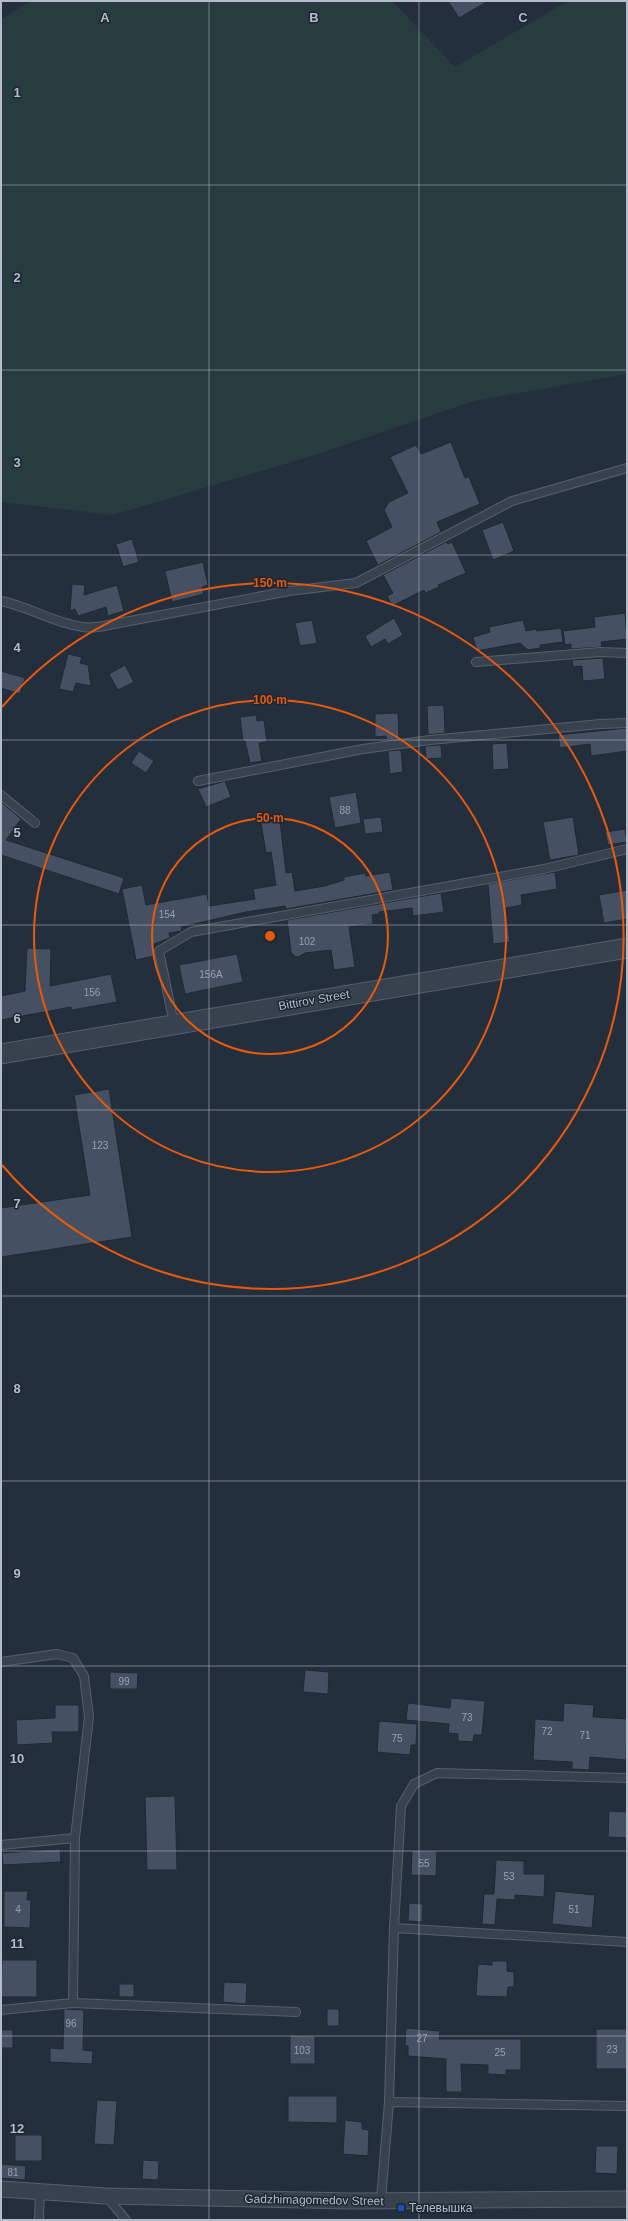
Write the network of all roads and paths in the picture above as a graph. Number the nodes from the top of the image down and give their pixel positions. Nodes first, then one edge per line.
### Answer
1 (627, 468) edge
2 (1, 601) edge
3 (627, 653) edge
4 (476, 662) dead end
5 (627, 723) edge
6 (198, 781) dead end
7 (1, 795) edge
8 (35, 823) dead end
9 (627, 849) edge
10 (627, 948) edge
11 (174, 1024) junction
12 (1, 1054) edge
13 (1, 1662) edge
14 (627, 1778) edge
15 (75, 1838) junction
16 (1, 1845) edge
17 (394, 1928) junction
18 (627, 1942) edge
19 (73, 2003) junction
20 (1, 2010) edge
21 (296, 2012) dead end
22 (389, 2102) junction
23 (627, 2106) edge
24 (1, 2189) edge
25 (40, 2190) junction
26 (105, 2196) junction
27 (627, 2199) edge
28 (380, 2200) junction
29 (39, 2220) edge
30 (126, 2220) edge

1 - 2 lane
3 - 4 lane
5 - 6 lane
7 - 8 lane
9 - 11 lane
10 - 11 street, Bittirov Street
11 - 12 street, Bittirov Street
13 - 15 lane
14 - 17 lane
15 - 16 lane
15 - 19 lane
17 - 18 lane
17 - 22 lane
19 - 20 lane
19 - 21 lane
22 - 23 lane
22 - 28 lane
24 - 25 street, Gadzhimagomedov Street
25 - 26 street, Gadzhimagomedov Street
25 - 29 lane
26 - 28 street, Gadzhimagomedov Street
26 - 30 lane
27 - 28 street, Gadzhimagomedov Street

